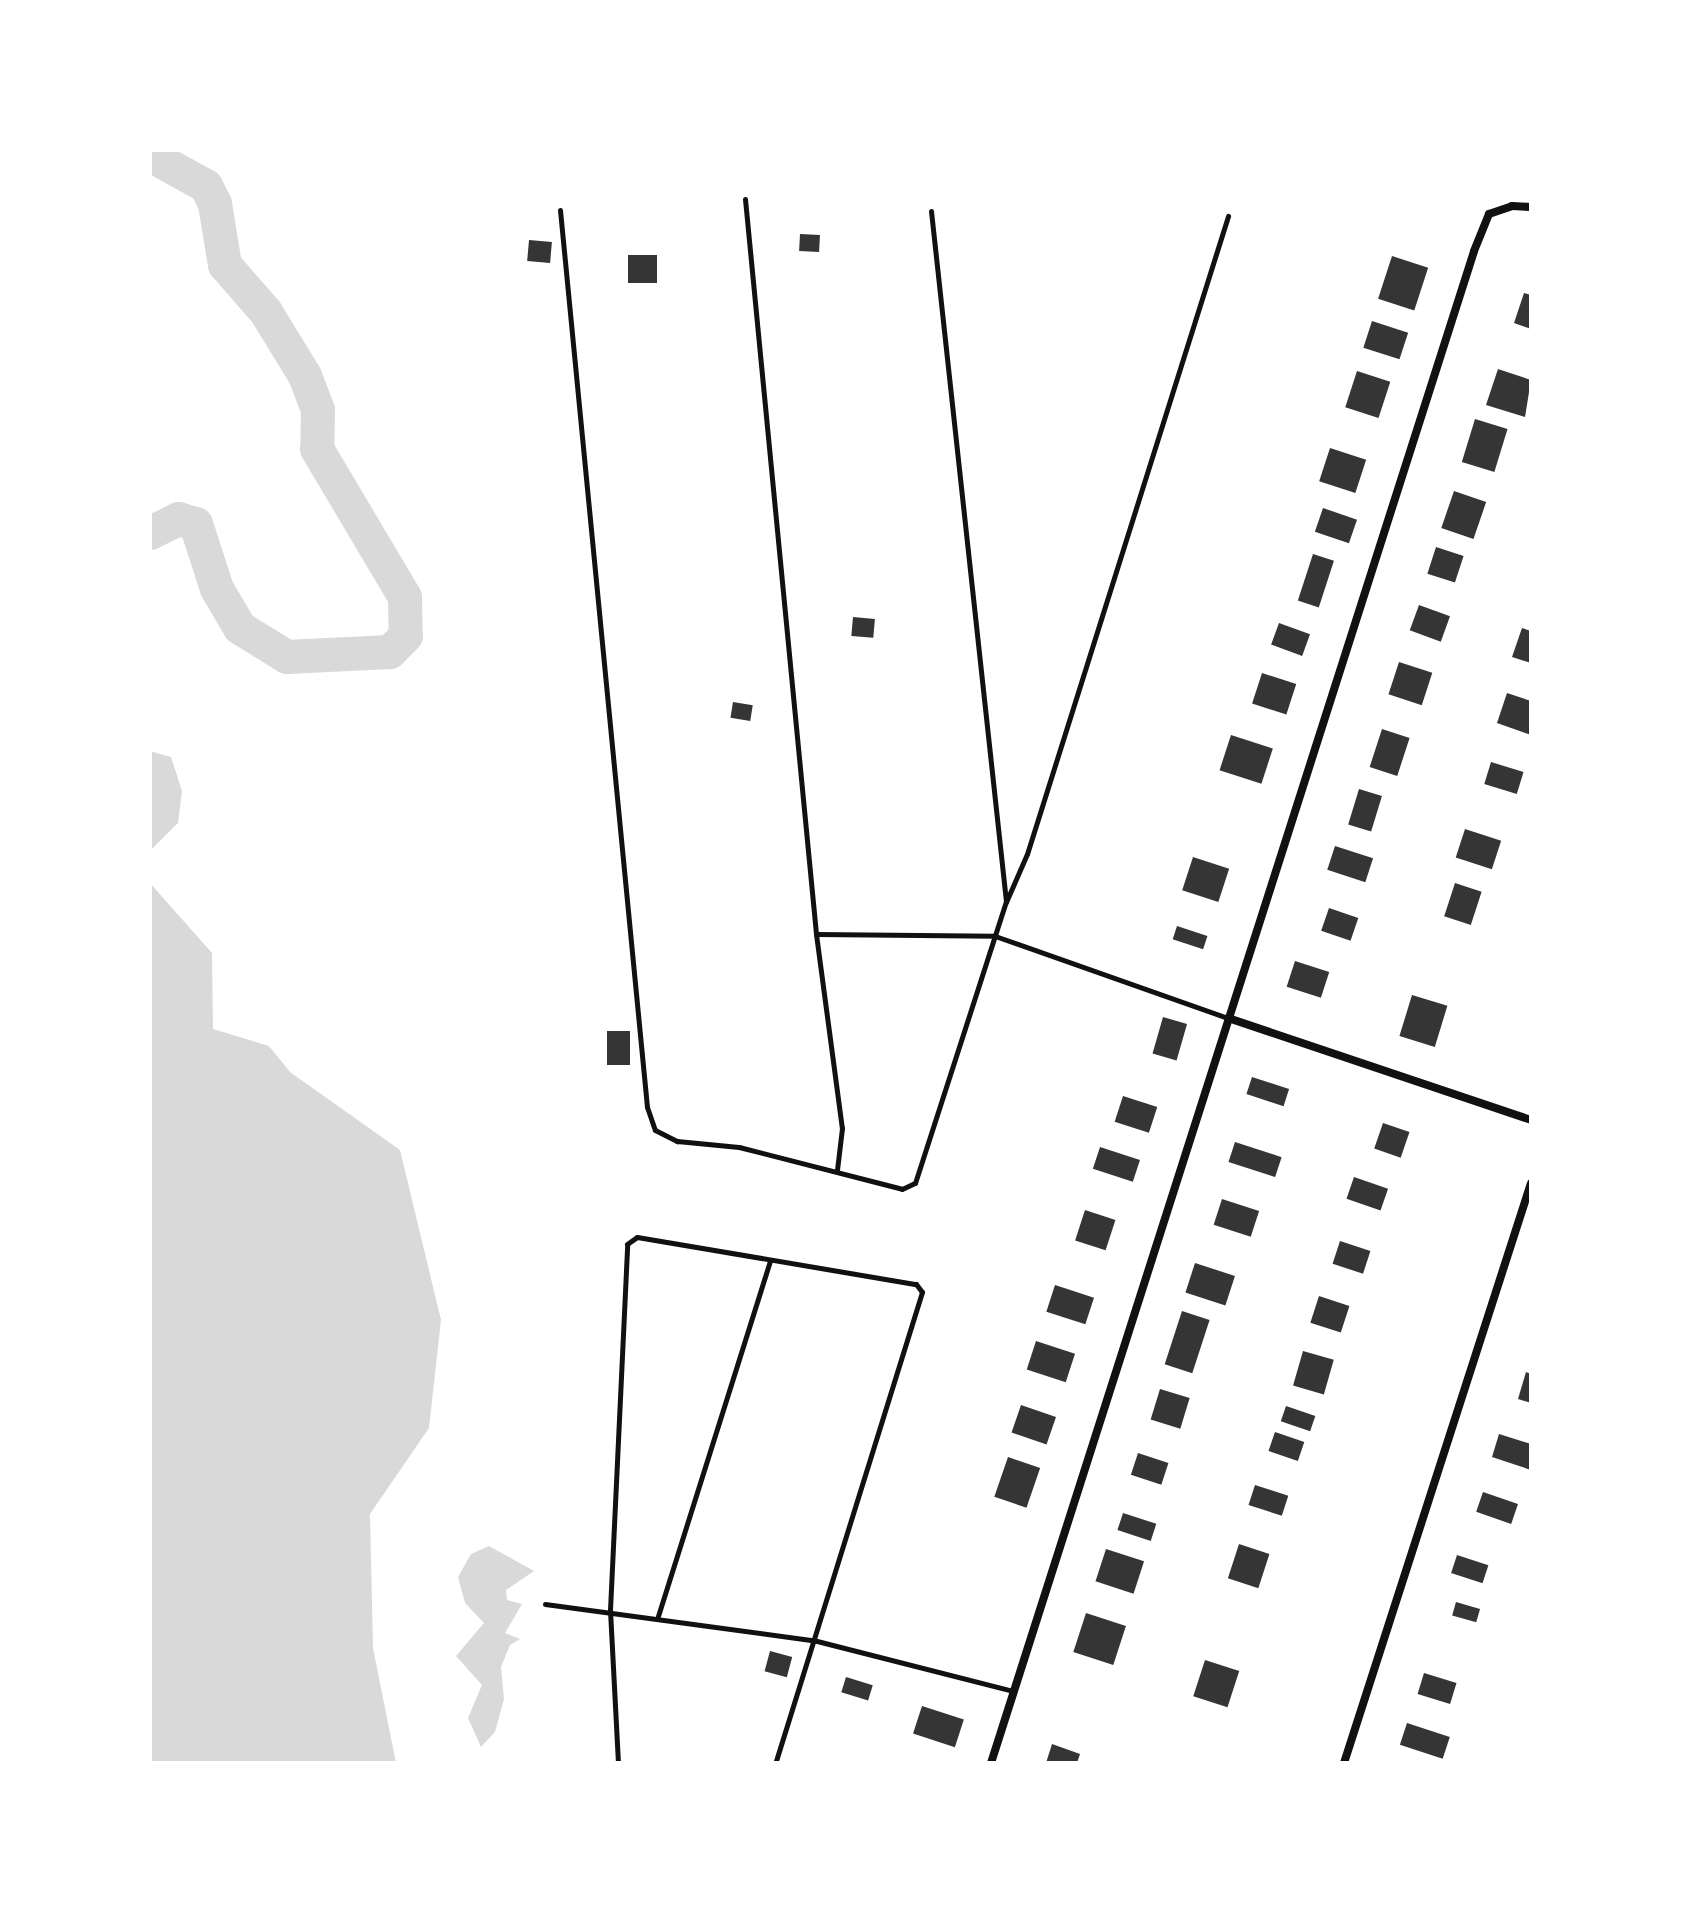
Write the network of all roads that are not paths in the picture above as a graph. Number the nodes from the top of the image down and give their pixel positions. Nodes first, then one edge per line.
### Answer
1 (745, 199) dead end
2 (1531, 207) edge
3 (560, 210) dead end
4 (931, 211) dead end
5 (1228, 216) dead end
6 (1006, 902) junction
7 (816, 934) junction
8 (995, 936) junction
9 (1228, 1018) junction
10 (1531, 1120) edge
11 (837, 1170) junction
12 (1531, 1183) edge
13 (770, 1260) junction
14 (545, 1604) dead end
15 (610, 1610) junction
16 (658, 1616) junction
17 (813, 1640) junction
18 (1014, 1692) junction
19 (618, 1763) edge
20 (775, 1763) edge
21 (991, 1763) edge
22 (1344, 1763) edge

1 - 7 lane
2 - 9 street
3 - 11 lane
4 - 6 lane
5 - 6 lane
6 - 8 lane
7 - 8 lane
7 - 11 lane
8 - 9 lane
8 - 11 lane
9 - 10 street
9 - 18 street
12 - 22 street
13 - 15 lane
13 - 16 lane
13 - 17 lane
14 - 15 lane
15 - 16 lane
15 - 19 lane
16 - 17 lane
17 - 18 lane
17 - 20 lane
18 - 21 street

